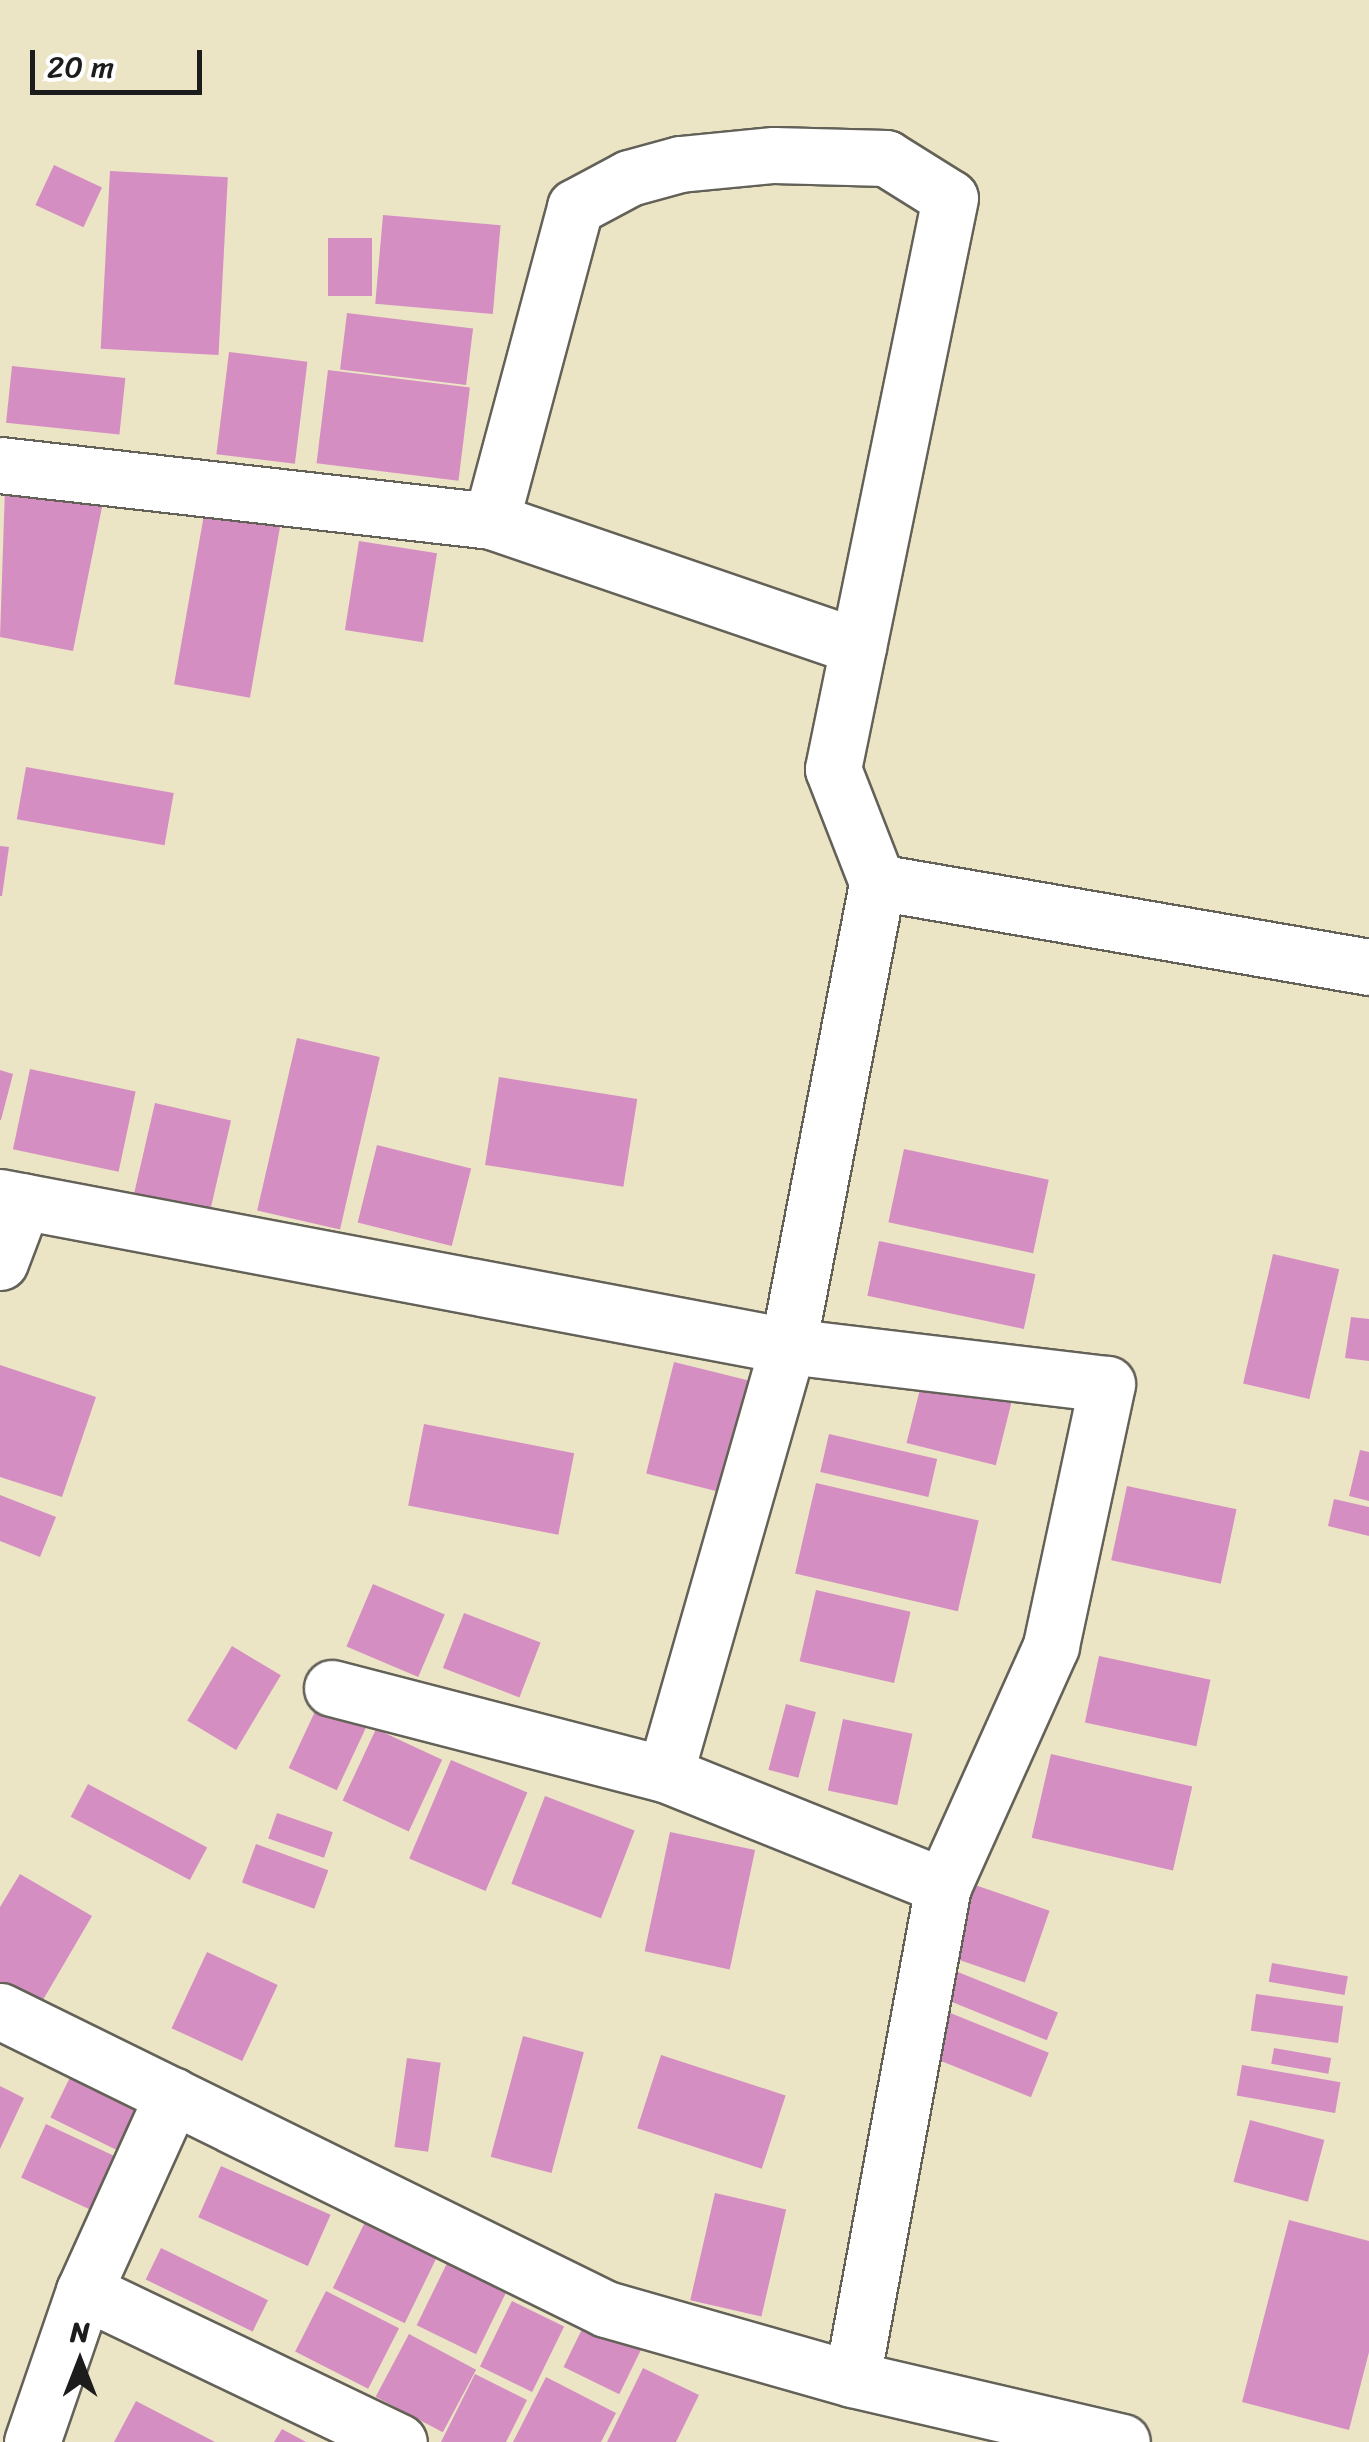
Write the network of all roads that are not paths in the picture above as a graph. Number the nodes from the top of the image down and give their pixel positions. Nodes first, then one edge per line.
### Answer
1 (0, 465) edge
2 (491, 521) junction
3 (858, 647) junction
4 (877, 882) junction
5 (1369, 967) edge
6 (12, 1199) edge
7 (0, 1262) edge
8 (788, 1346) junction
9 (332, 1688) dead end
10 (665, 1774) junction
11 (942, 1886) junction
12 (0, 2011) edge
13 (173, 2095) junction
14 (84, 2291) junction
15 (852, 2379) junction
16 (32, 2442) edge
17 (399, 2442) edge
18 (1122, 2442) edge

1 - 2 street
2 - 3 street
2 - 3 street
3 - 4 street
4 - 5 street
4 - 8 street
6 - 7 street
6 - 8 street
8 - 10 street
8 - 11 street
9 - 10 street
10 - 11 street
11 - 15 street
12 - 13 street
13 - 14 street
13 - 15 street
14 - 16 street
14 - 17 street
15 - 18 street

